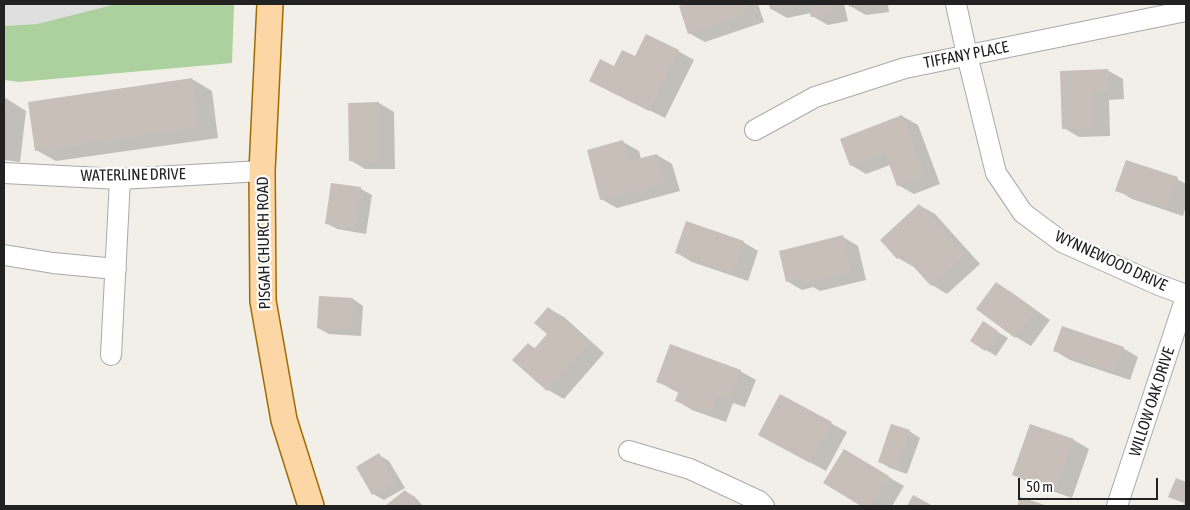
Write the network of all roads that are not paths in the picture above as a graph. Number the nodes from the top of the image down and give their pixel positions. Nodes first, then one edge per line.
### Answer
1 (270, 4) edge
2 (956, 4) edge
3 (1186, 10) edge
4 (966, 55) junction
5 (756, 130) dead end
6 (262, 171) junction
7 (4, 173) edge
8 (120, 178) junction
9 (4, 255) edge
10 (116, 269) junction
11 (1186, 296) edge
12 (111, 355) dead end
13 (629, 451) dead end
14 (311, 506) edge
15 (764, 506) edge
16 (1117, 506) edge

1 - 6 main road, PISGAH CHURCH ROAD
2 - 4 street, WYNNEWOOD DRIVE
3 - 4 street, TIFFANY PLACE
4 - 5 street, TIFFANY PLACE
4 - 11 street, WYNNEWOOD DRIVE
6 - 8 street, WATERLINE DRIVE
6 - 14 main road, PISGAH CHURCH ROAD
7 - 8 street, WATERLINE DRIVE
8 - 10 street
9 - 10 street
10 - 12 street
11 - 16 street, WILLOW OAK DRIVE
13 - 15 street

